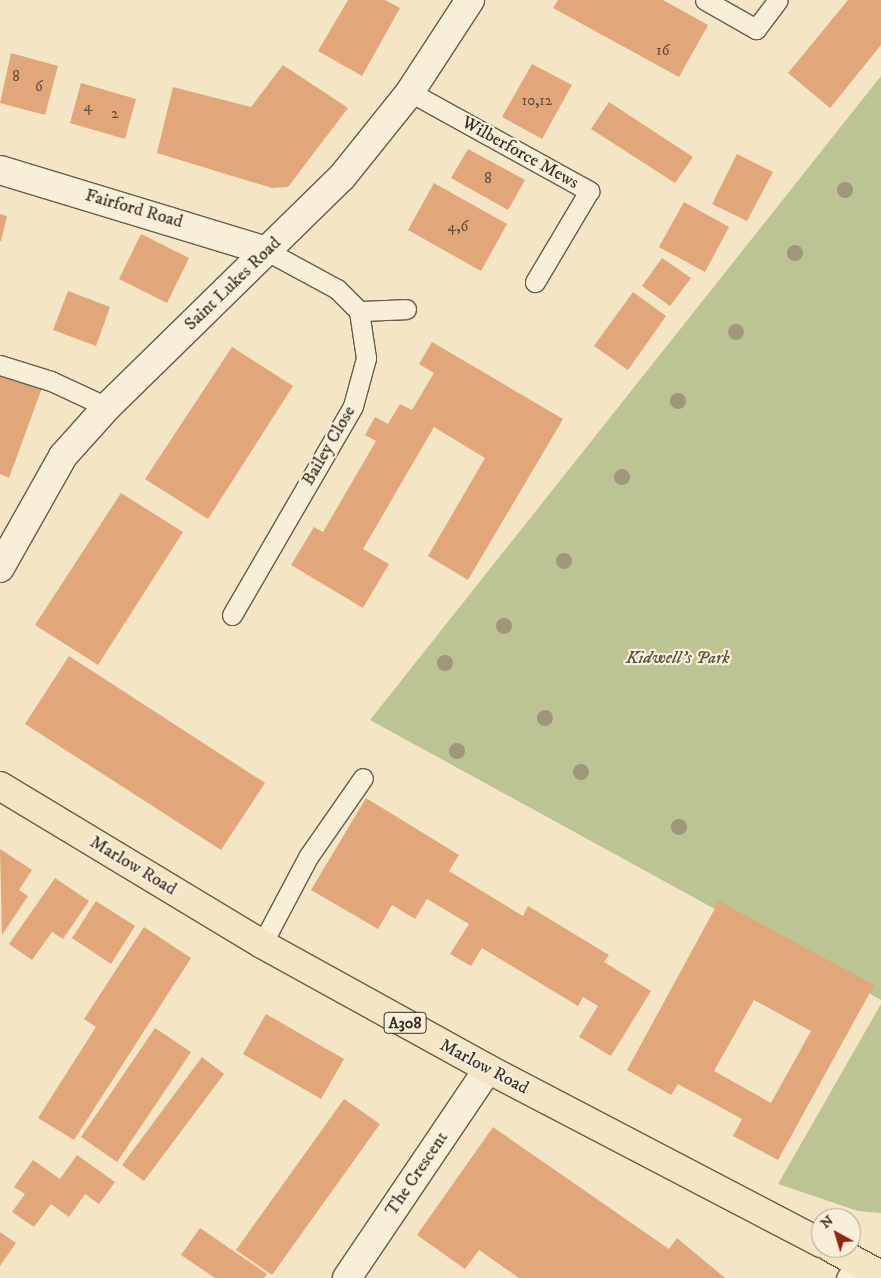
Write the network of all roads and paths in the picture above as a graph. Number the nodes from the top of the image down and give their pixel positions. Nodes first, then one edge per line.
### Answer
1 (470, 0) edge
2 (705, 0) edge
3 (778, 0) edge
4 (410, 92) junction
5 (0, 170) edge
6 (267, 251) junction
7 (534, 282) dead end
8 (406, 309) dead end
9 (359, 311) junction
10 (0, 365) edge
11 (107, 407) junction
12 (0, 568) edge
13 (232, 615) dead end
14 (363, 778) dead end
15 (0, 786) edge
16 (262, 944) junction
17 (488, 1069) junction
18 (811, 1238) edge
19 (847, 1258) edge
20 (867, 1270) edge
21 (347, 1278) edge

1 - 4 street, Saint Lukes Road
2 - 3 lane
4 - 6 street, Saint Lukes Road
4 - 7 lane, Wilberforce Mews
5 - 6 street, Fairford Road
6 - 9 lane
6 - 11 street, Saint Lukes Road
8 - 9 lane
9 - 13 lane, Bailey Close
10 - 11 lane
11 - 12 street, Saint Lukes Road
14 - 16 lane
15 - 16 main road, Marlow Road / A308
16 - 17 main road, Marlow Road / A308
17 - 18 main road, Marlow Road / A308
17 - 21 street, The Crescent
19 - 20 main road

